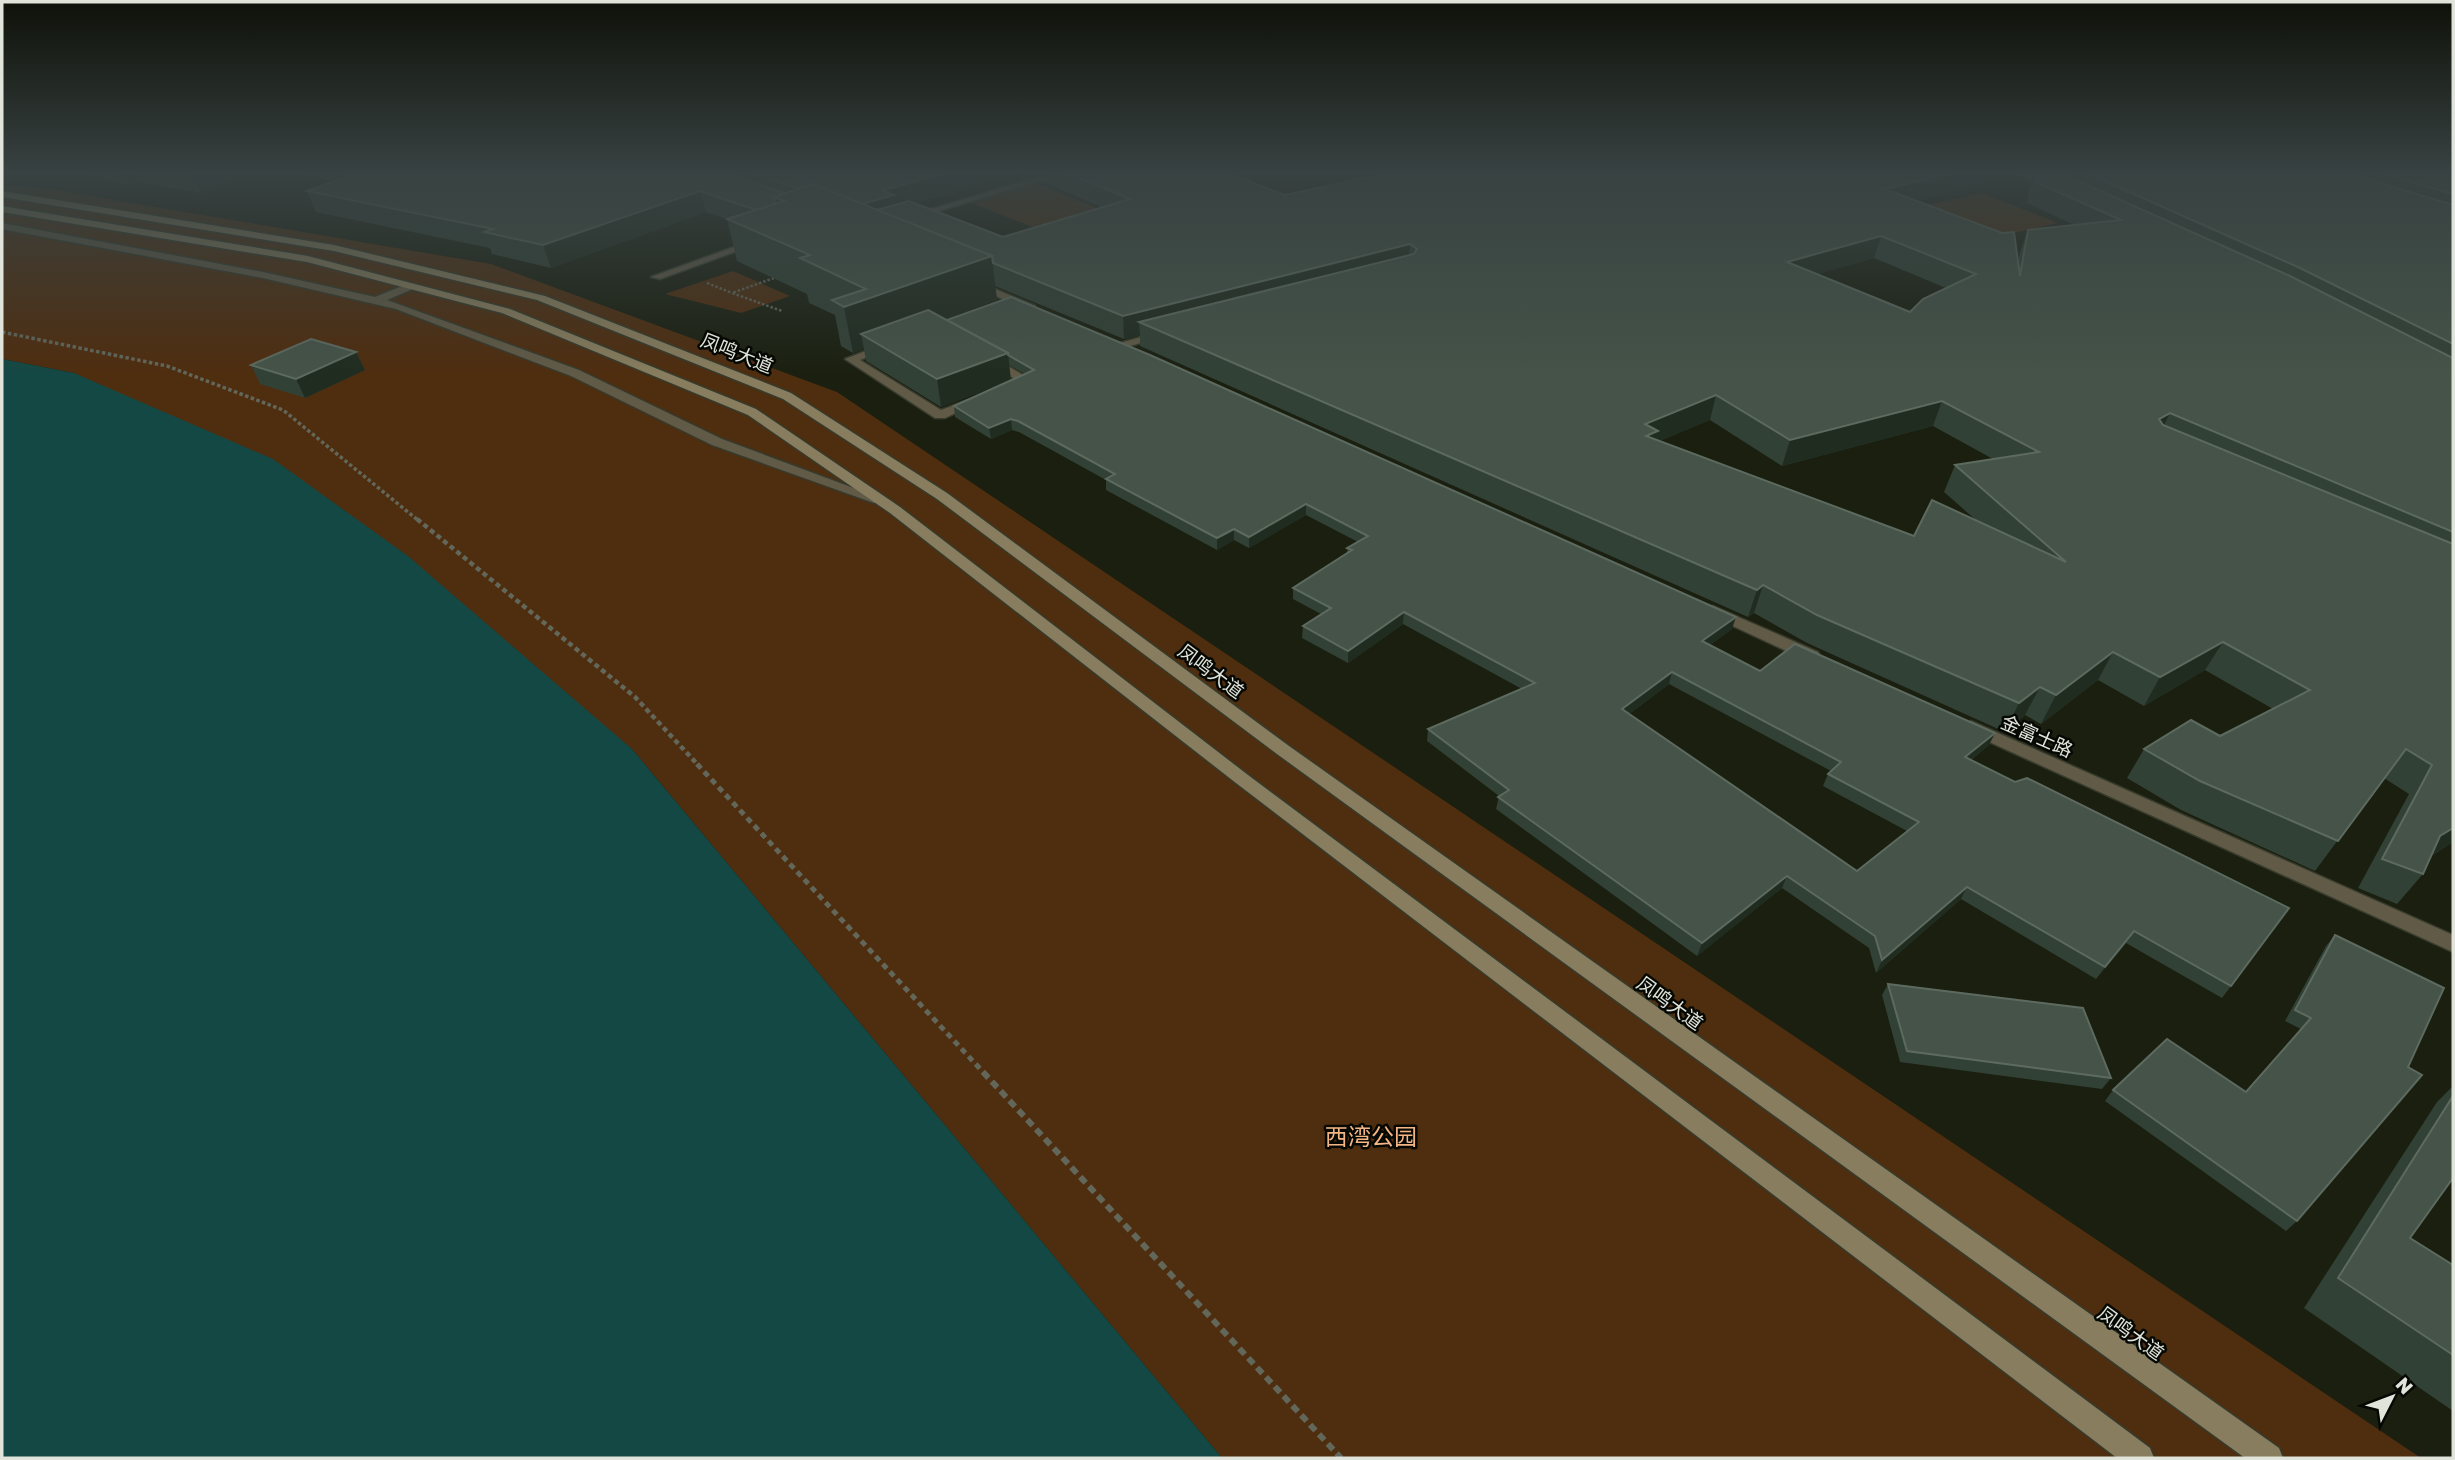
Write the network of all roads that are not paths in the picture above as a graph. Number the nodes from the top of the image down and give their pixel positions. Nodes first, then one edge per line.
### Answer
1 (68, 239) edge
2 (186, 239) edge
3 (279, 239) edge
4 (768, 239) edge
5 (656, 277) dead end
6 (965, 279) edge
7 (411, 286) junction
8 (376, 300) junction
9 (1013, 300) junction
10 (990, 308) edge
11 (1048, 315) edge
12 (1171, 332) edge
13 (898, 342) edge
14 (980, 355) edge
15 (1143, 355) edge
16 (879, 500) junction
17 (1703, 607) edge
18 (1830, 664) edge
19 (1957, 721) edge
20 (2453, 944) edge
21 (2140, 1458) edge
22 (2269, 1458) edge

1 - 8 street
2 - 7 main road
3 - 22 main road, 凤鸣大道
4 - 5 street
6 - 9 street
7 - 8 street
7 - 16 main road
8 - 16 street
9 - 10 street
9 - 11 street
12 - 15 street
13 - 14 street
16 - 21 main road
17 - 18 street
19 - 20 street, 金富士路

